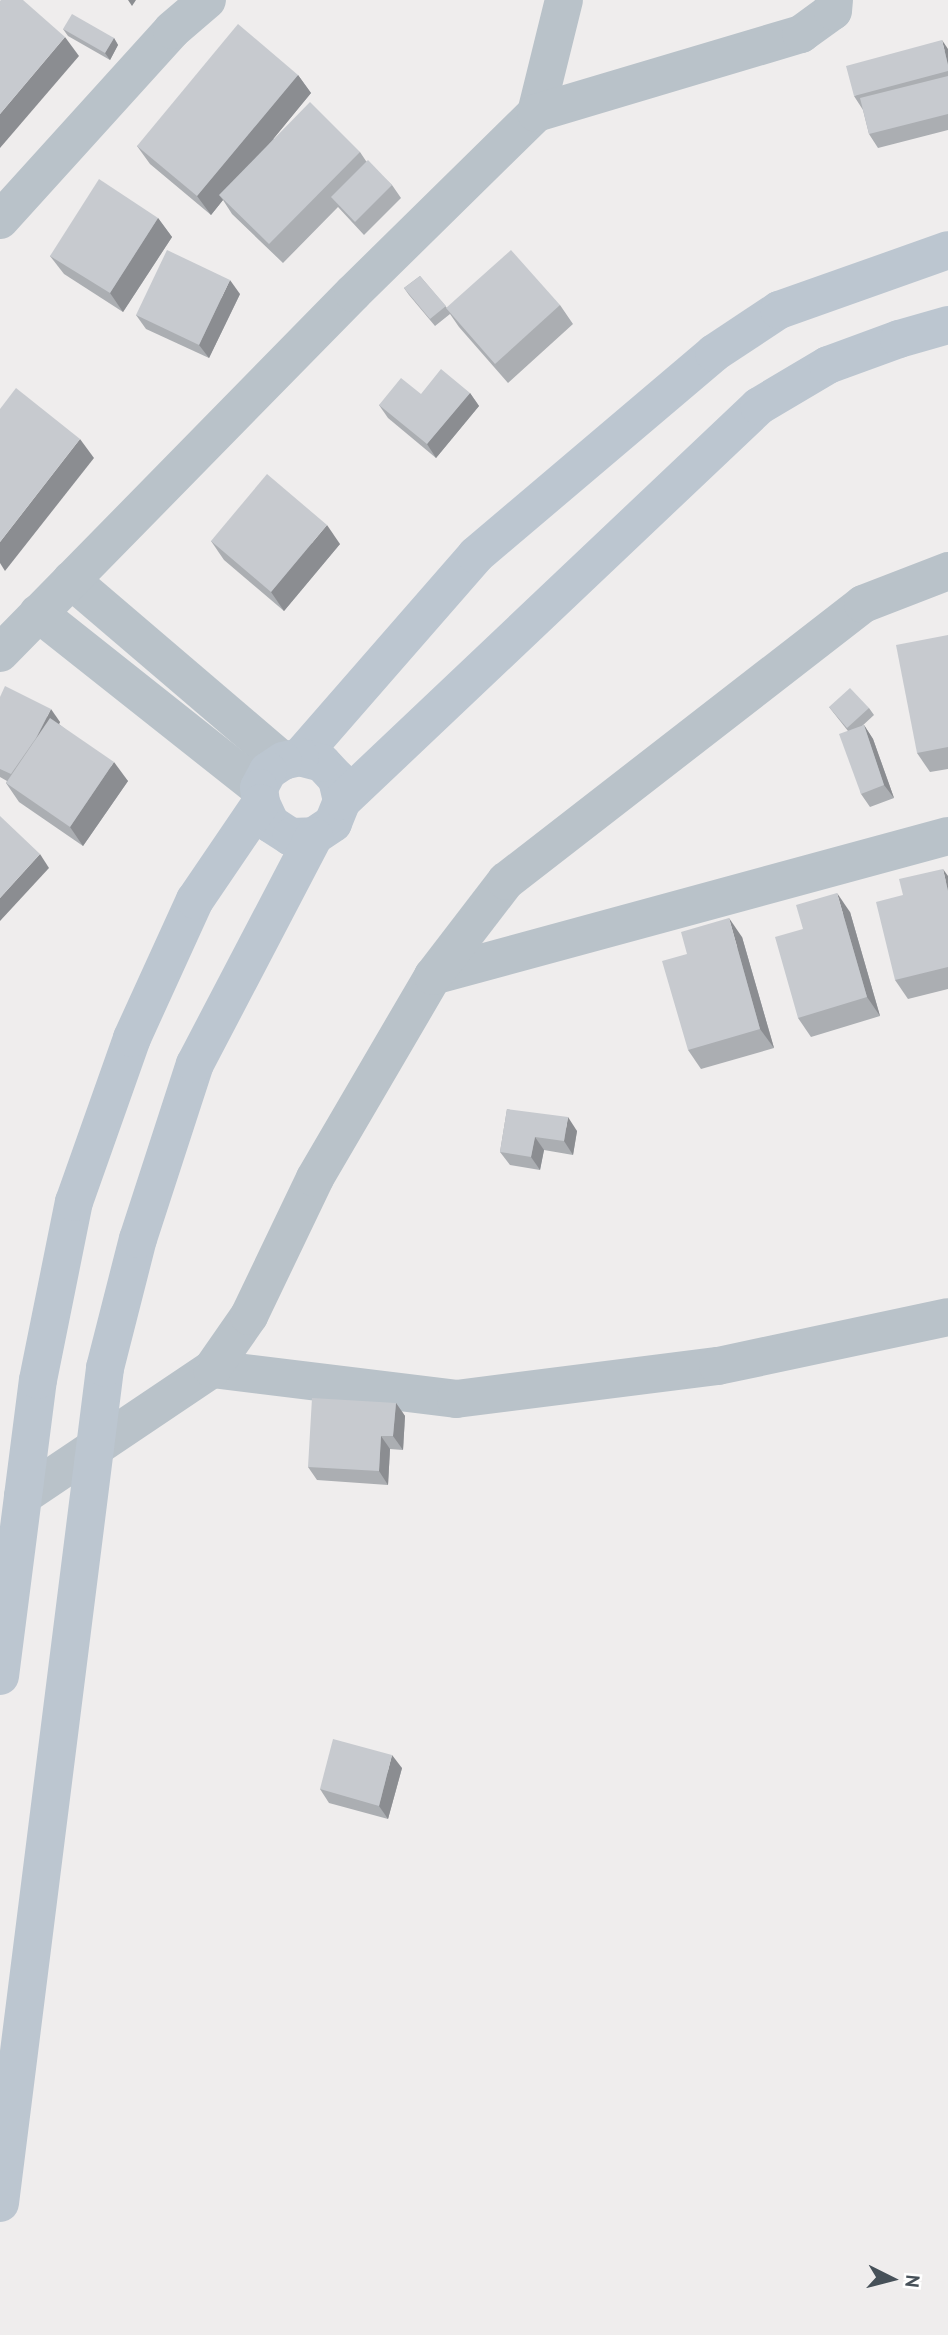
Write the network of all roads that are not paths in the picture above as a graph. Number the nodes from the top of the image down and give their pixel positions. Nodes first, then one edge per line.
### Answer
1 (207, 0) edge
2 (564, 0) edge
3 (834, 0) edge
4 (536, 113) junction
5 (0, 220) edge
6 (948, 250) edge
7 (948, 326) edge
8 (948, 571) edge
9 (71, 580) junction
10 (38, 613) junction
11 (0, 653) edge
12 (275, 777) junction
13 (342, 801) junction
14 (314, 836) junction
15 (948, 836) edge
16 (433, 976) junction
17 (948, 1317) edge
18 (212, 1368) junction
19 (95, 1445) junction
20 (23, 1496) junction
21 (0, 1676) edge
22 (0, 2203) edge

1 - 5 street
2 - 4 street
3 - 4 street
4 - 9 street
6 - 12 street
7 - 13 street
8 - 16 street
9 - 10 street
9 - 12 street
10 - 11 street
10 - 12 street
12 - 13 street
12 - 14 street
12 - 20 street
13 - 14 street
14 - 19 street
15 - 16 street
16 - 18 street
17 - 18 street
18 - 19 street
19 - 20 street
19 - 22 street
20 - 21 street

